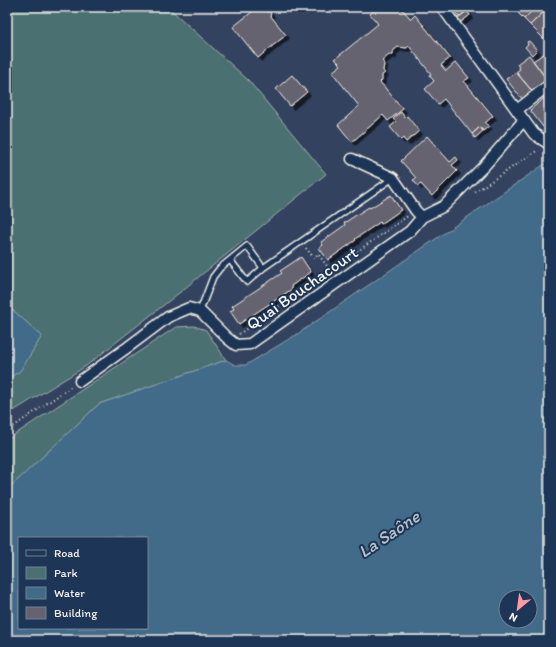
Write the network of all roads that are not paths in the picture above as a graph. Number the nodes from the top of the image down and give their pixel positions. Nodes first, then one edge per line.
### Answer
1 (442, 7) edge
2 (549, 85) edge
3 (517, 110) junction
4 (524, 120) junction
5 (547, 141) edge
6 (352, 159) dead end
7 (393, 178) junction
8 (419, 214) junction
9 (230, 260) junction
10 (263, 268) junction
11 (200, 311) junction
12 (80, 381) road end

1 - 3 street
2 - 3 street
3 - 4 street
4 - 5 street
4 - 8 street, Quai Bouchacourt
6 - 7 street
7 - 8 street
7 - 10 lane
8 - 11 street, Quai Bouchacourt
9 - 10 lane
9 - 10 lane
9 - 11 lane
11 - 12 street

